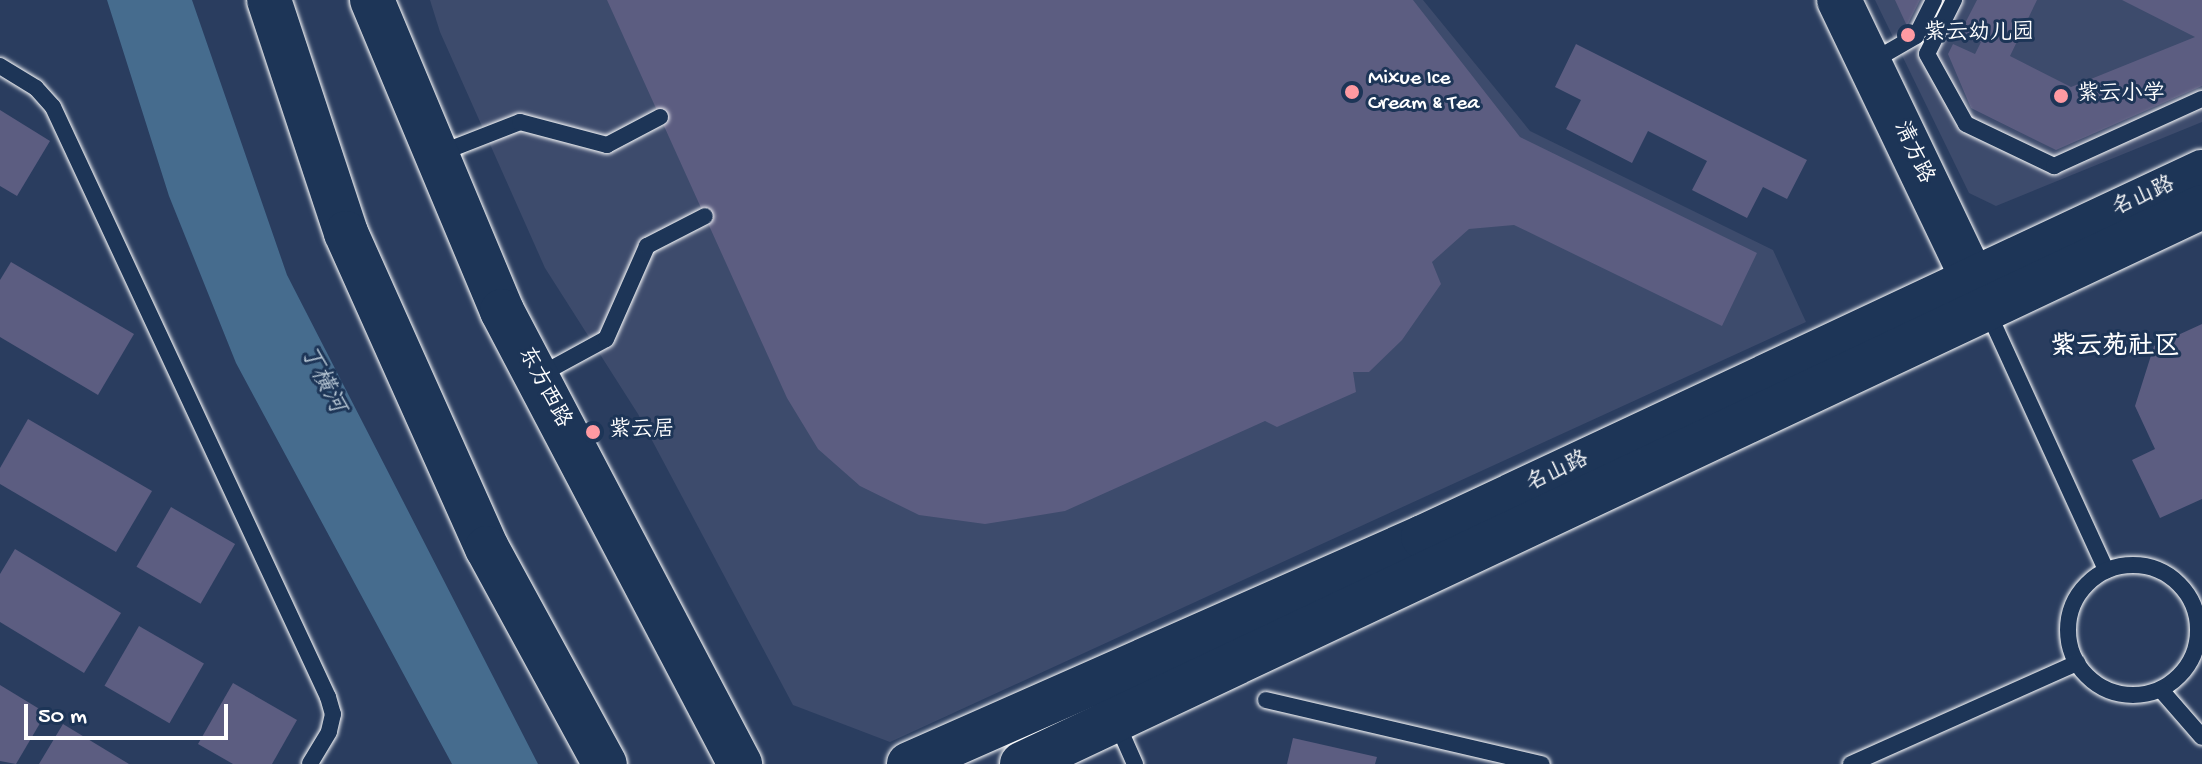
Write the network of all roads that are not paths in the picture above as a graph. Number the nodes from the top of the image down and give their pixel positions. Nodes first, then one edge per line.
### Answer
1 (269, 0) edge
2 (372, 0) edge
3 (1839, 0) edge
4 (1934, 0) edge
5 (1954, 0) edge
6 (1869, 63) junction
7 (0, 66) edge
8 (2202, 99) edge
9 (660, 117) dead end
10 (436, 154) junction
11 (2202, 172) edge
12 (2202, 207) edge
13 (705, 216) dead end
14 (1978, 291) junction
15 (537, 377) junction
16 (2106, 570) junction
17 (2199, 618) edge
18 (2077, 663) junction
19 (2161, 690) junction
20 (1266, 700) dead end
21 (1115, 720) junction
22 (2202, 737) edge
23 (1490, 758) edge
24 (310, 764) edge
25 (605, 764) edge
26 (740, 764) edge
27 (909, 764) edge
28 (1022, 764) edge
29 (1135, 764) edge
30 (1542, 764) edge
31 (1851, 764) edge

1 - 25 street
2 - 10 street, 东方西路
3 - 6 street, 清方路
4 - 6 lane
5 - 8 lane
6 - 14 street, 清方路
7 - 24 lane
9 - 10 lane
10 - 15 street, 东方西路
11 - 14 street, 名山路
12 - 14 street, 名山路
13 - 15 lane
14 - 16 lane
14 - 21 street, 名山路
14 - 27 street, 名山路
15 - 26 street, 东方西路
16 - 17 lane
16 - 18 lane
17 - 19 lane
18 - 19 lane
18 - 31 lane
19 - 22 lane
20 - 23 lane
21 - 28 street, 名山路
21 - 29 lane
23 - 30 lane

